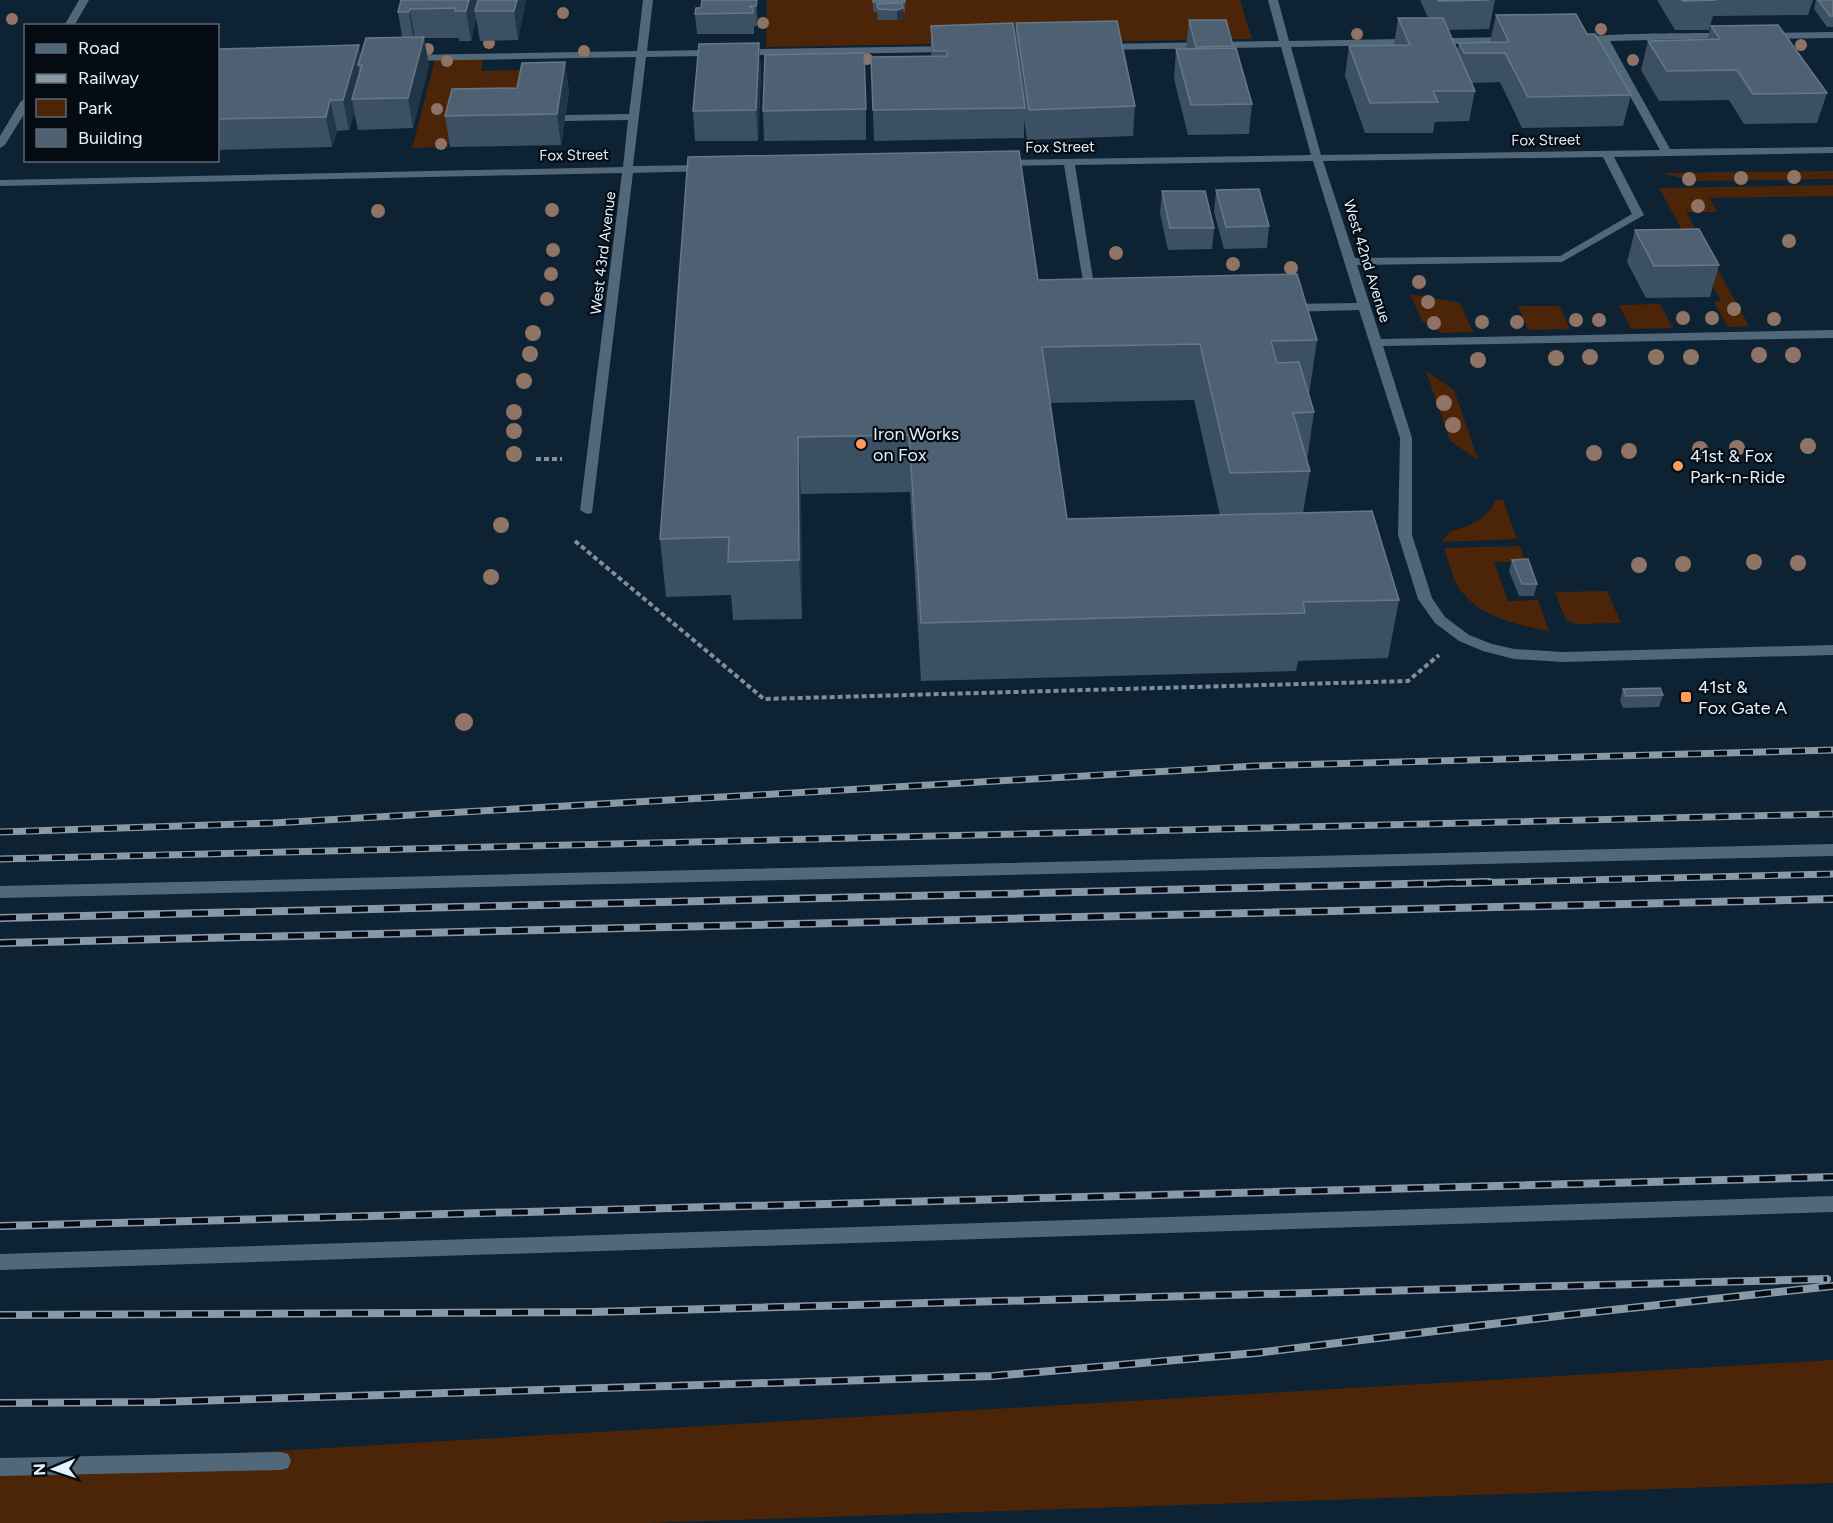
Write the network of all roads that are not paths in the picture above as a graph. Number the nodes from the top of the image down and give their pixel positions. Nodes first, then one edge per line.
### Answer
1 (84, 0) edge
2 (648, 0) edge
3 (1273, 0) edge
4 (70, 24) edge
5 (1833, 35) edge
6 (1741, 36) edge
7 (1752, 36) edge
8 (1603, 38) junction
9 (1568, 39) edge
10 (1522, 40) edge
11 (1285, 43) junction
12 (1085, 47) edge
13 (965, 49) edge
14 (642, 54) junction
15 (392, 58) edge
16 (24, 104) edge
17 (634, 117) junction
18 (565, 118) dead end
19 (0, 145) edge
20 (1833, 150) edge
21 (1667, 153) junction
22 (1607, 154) junction
23 (1317, 158) junction
24 (1069, 162) junction
25 (992, 163) edge
26 (722, 167) edge
27 (628, 169) junction
28 (0, 183) edge
29 (1349, 262) junction
30 (1364, 306) junction
31 (1271, 309) edge
32 (1092, 312) edge
33 (1833, 334) edge
34 (1375, 343) junction
35 (587, 510) dead end
36 (1833, 650) edge
37 (1833, 850) edge
38 (0, 892) edge
39 (1833, 1204) edge
40 (0, 1262) edge
41 (281, 1461) dead end
42 (0, 1467) edge

1 - 4 street
2 - 14 street, West 43rd Avenue
3 - 11 street, West 42nd Avenue
5 - 7 street
6 - 8 street
8 - 9 street
8 - 21 street
10 - 11 street
11 - 12 street
11 - 23 street, West 42nd Avenue
13 - 14 street
14 - 15 street
14 - 17 street, West 43rd Avenue
16 - 19 street
17 - 18 street
17 - 27 street, West 43rd Avenue
20 - 21 street, Fox Street
21 - 22 street, Fox Street
22 - 23 street, Fox Street
22 - 29 street
23 - 24 street, Fox Street
23 - 29 street, West 42nd Avenue
24 - 25 street, Fox Street
24 - 32 street
26 - 27 street, Fox Street
27 - 28 street, Fox Street
27 - 35 street, West 43rd Avenue
29 - 30 street, West 42nd Avenue
30 - 31 street
30 - 34 street, West 42nd Avenue
33 - 34 street
34 - 36 street, West 42nd Avenue
37 - 38 street
39 - 40 street
41 - 42 street

